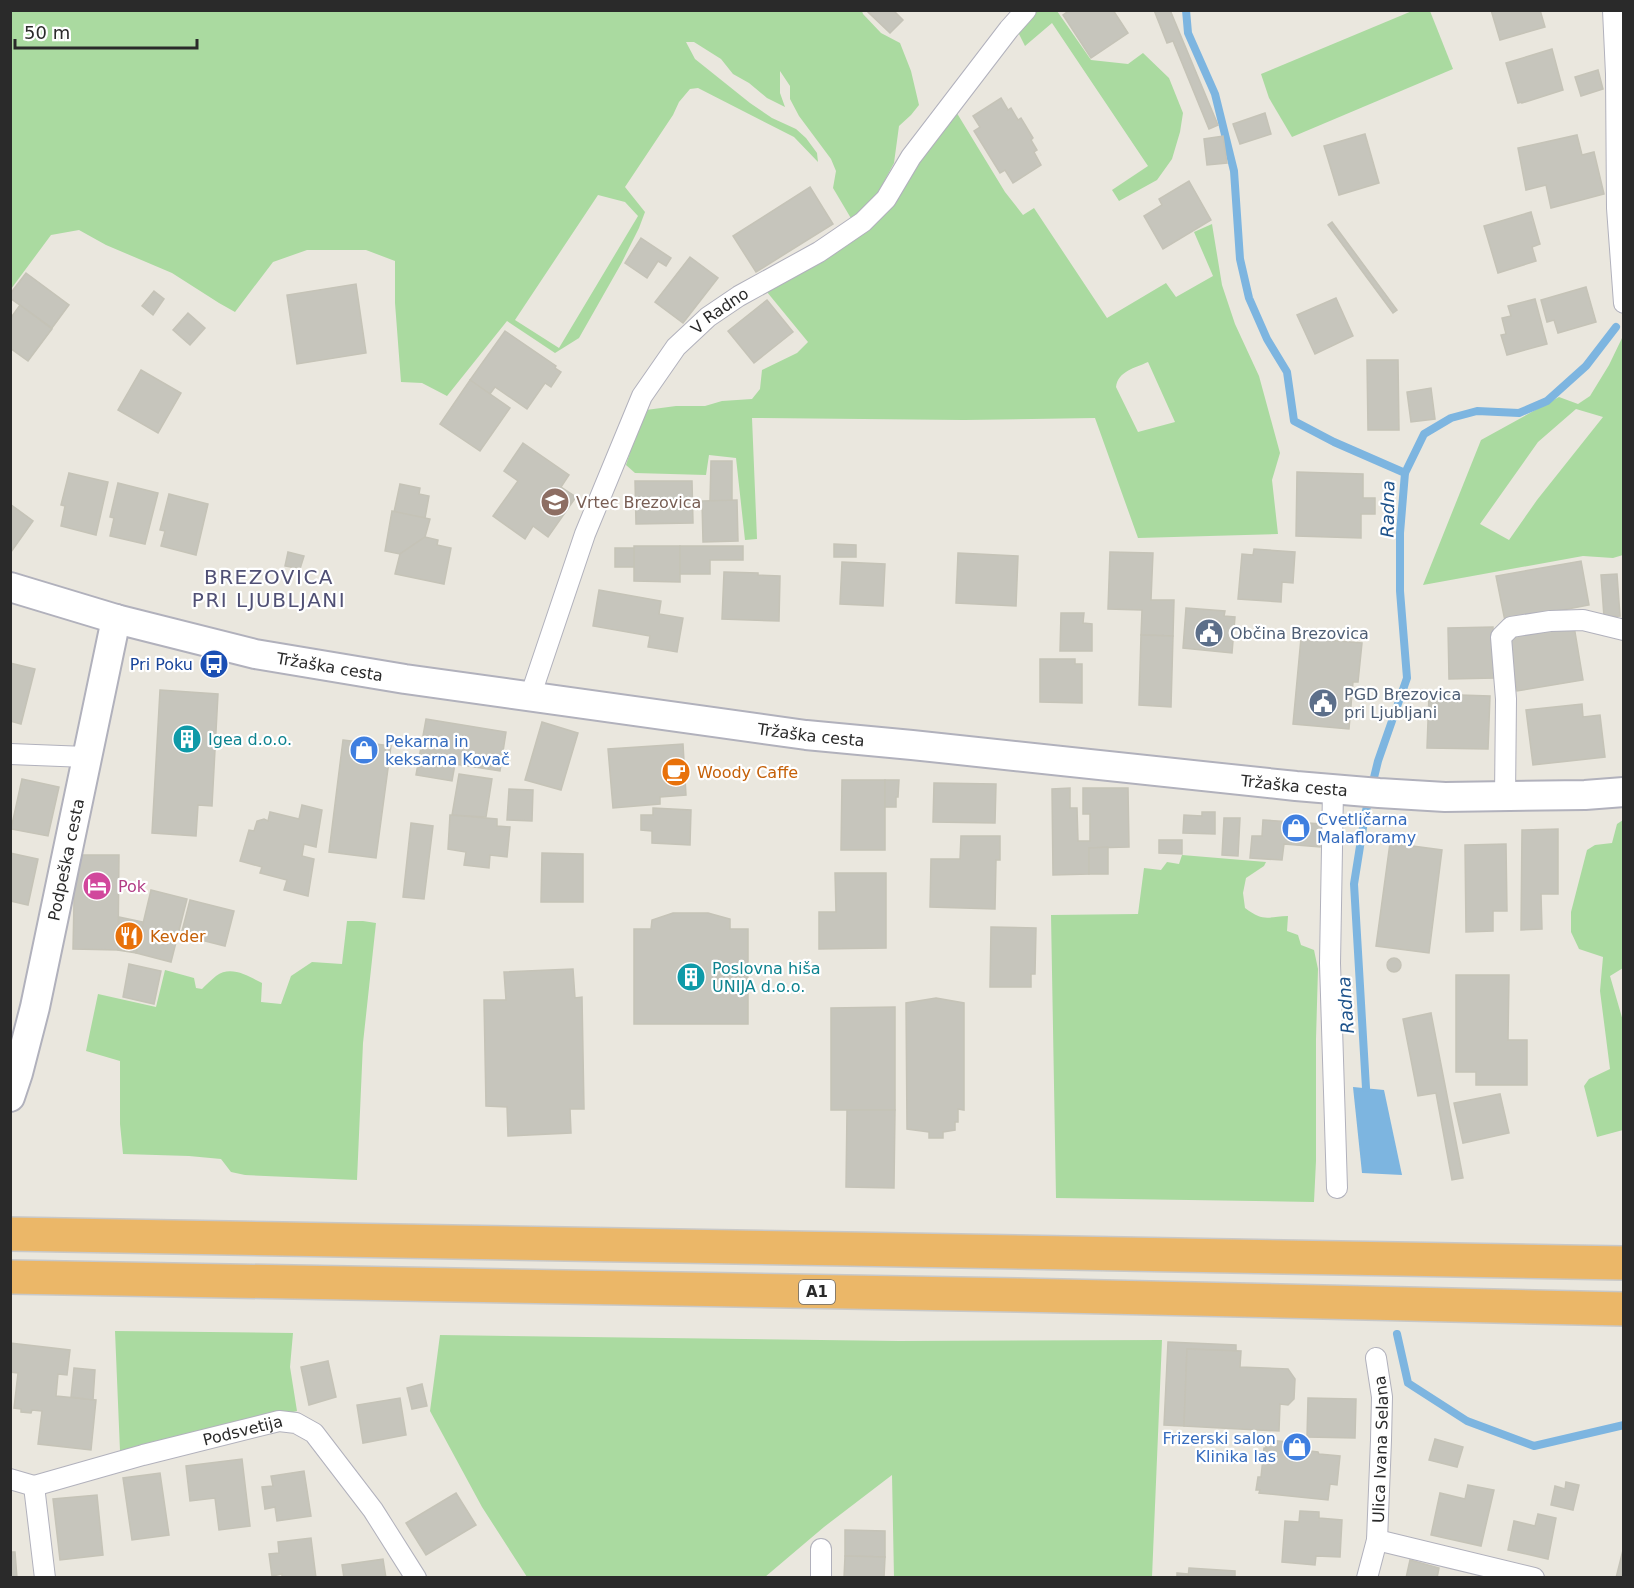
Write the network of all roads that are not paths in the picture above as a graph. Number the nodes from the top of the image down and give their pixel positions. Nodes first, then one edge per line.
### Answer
1 (1026, 10) edge
2 (1613, 10) edge
3 (1623, 303) edge
4 (10, 587) edge
5 (116, 619) junction
6 (1623, 630) edge
7 (530, 697) junction
8 (10, 754) edge
9 (86, 757) junction
10 (1357, 792) junction
11 (1623, 792) edge
12 (1505, 797) junction
13 (10, 1097) edge
14 (1336, 1188) dead end
15 (10, 1234) edge
16 (1623, 1263) edge
17 (10, 1277) edge
18 (1623, 1309) edge
19 (1376, 1358) dead end
20 (10, 1479) edge
21 (34, 1486) junction
22 (1377, 1540) junction
23 (821, 1549) dead end
24 (45, 1578) edge
25 (416, 1578) edge
26 (821, 1578) edge
27 (1368, 1578) edge
28 (1534, 1578) edge

1 - 7 street, V Radno
2 - 3 street
4 - 5 main road, Tržaška cesta
5 - 7 main road, Tržaška cesta
5 - 9 main road, Podpeška cesta
6 - 12 street
7 - 10 main road, Tržaška cesta
8 - 9 street
9 - 13 main road, Podpeška cesta
10 - 12 main road, Tržaška cesta
10 - 14 street
11 - 12 main road, Tržaška cesta
15 - 16 highway
17 - 18 highway, A1
19 - 22 street, Ulica Ivana Selana
20 - 21 street
21 - 24 street
21 - 25 street, Podsvetija
22 - 27 street, Ulica Ivana Selana
22 - 28 street, Ulica Ivana Selana
23 - 26 street

